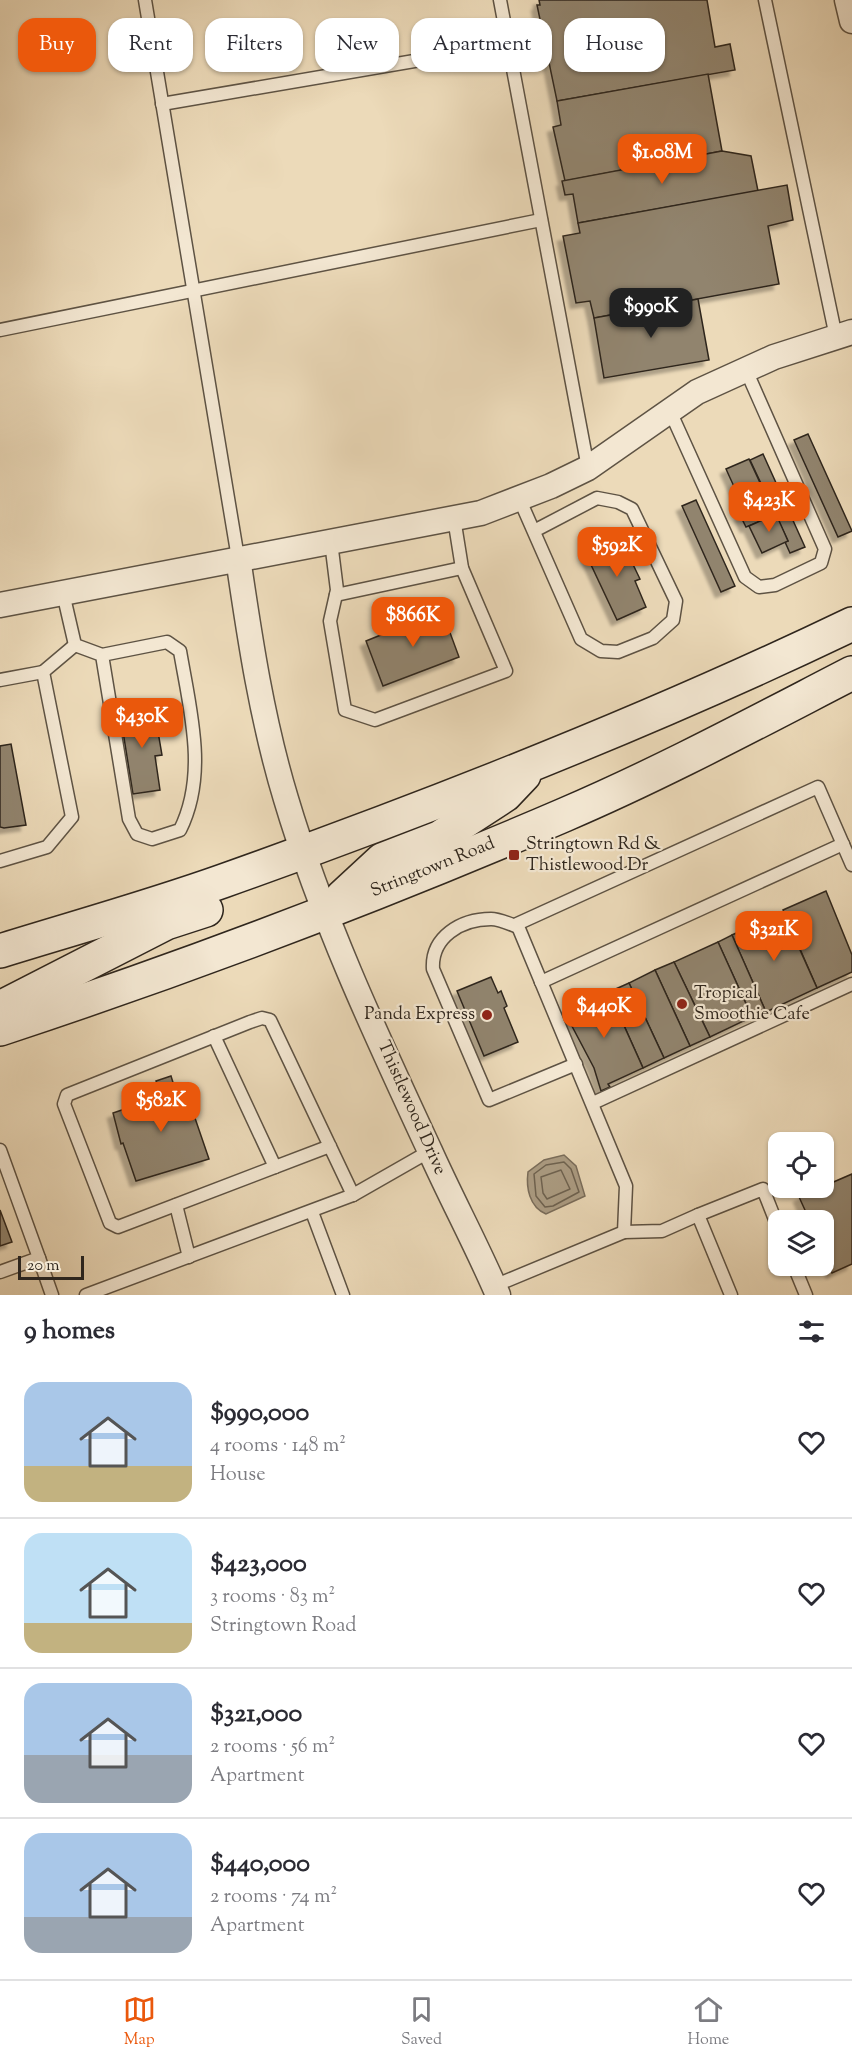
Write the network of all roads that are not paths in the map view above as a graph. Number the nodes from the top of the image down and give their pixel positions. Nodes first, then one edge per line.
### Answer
1 (145, 0) edge
2 (500, 0) edge
3 (765, 0) edge
4 (848, 0) edge
5 (503, 18) edge
6 (852, 21) edge
7 (411, 62) edge
8 (513, 72) edge
9 (162, 104) junction
10 (541, 220) junction
11 (194, 290) junction
12 (0, 330) edge
13 (844, 334) edge
14 (746, 370) junction
15 (670, 411) junction
16 (588, 468) junction
17 (519, 498) junction
18 (454, 518) junction
19 (534, 531) junction
20 (331, 543) junction
21 (238, 558) junction
22 (462, 568) junction
23 (63, 592) junction
24 (336, 595) junction
25 (0, 605) edge
26 (852, 624) edge
27 (75, 645) junction
28 (102, 656) junction
29 (43, 672) junction
30 (852, 673) edge
31 (0, 680) edge
32 (535, 763) junction
33 (843, 844) junction
34 (303, 851) junction
35 (0, 861) edge
36 (852, 865) edge
37 (326, 912) junction
38 (518, 927) junction
39 (0, 951) edge
40 (542, 982) junction
41 (852, 984) edge
42 (0, 1008) edge
43 (0, 1029) edge
44 (214, 1036) junction
45 (576, 1064) junction
46 (593, 1103) junction
47 (330, 1146) junction
48 (0, 1150) edge
49 (430, 1151) junction
50 (275, 1167) junction
51 (354, 1195) junction
52 (176, 1205) junction
53 (771, 1210) edge
54 (312, 1212) junction
55 (698, 1215) junction
56 (624, 1232) junction
57 (189, 1257) junction
58 (39, 1258) junction
59 (0, 1272) edge
60 (798, 1276) edge
61 (496, 1290) edge
62 (52, 1295) edge
63 (86, 1295) edge
64 (343, 1295) edge
65 (731, 1295) edge
66 (806, 1295) edge

1 - 9 lane
2 - 5 lane
3 - 13 lane
4 - 6 street
7 - 9 lane
8 - 10 lane
9 - 11 lane
10 - 11 lane
10 - 16 lane
11 - 12 lane
11 - 21 lane
13 - 14 street
14 - 15 street
14 - 15 lane
15 - 16 street
16 - 17 street
17 - 18 street
17 - 19 lane
18 - 20 street
18 - 22 lane
19 - 19 lane
20 - 21 street
20 - 24 lane
21 - 23 street
21 - 34 street, Thistlewood Drive
22 - 24 lane
22 - 24 lane
23 - 25 street
23 - 27 lane
26 - 32 main road
27 - 28 lane
27 - 29 lane
28 - 28 lane
29 - 31 lane
29 - 35 lane
30 - 37 main road, Stringtown Road
32 - 34 main road
32 - 37 main road
33 - 36 lane
33 - 38 lane
33 - 40 lane
34 - 37 street, Thistlewood Drive
34 - 39 main road
34 - 42 main road
37 - 43 main road, Stringtown Road
37 - 49 street, Thistlewood Drive
38 - 40 lane
38 - 45 lane
40 - 45 lane
41 - 46 lane
44 - 47 lane
44 - 50 lane
44 - 52 lane
45 - 46 lane
46 - 56 lane
47 - 50 lane
47 - 51 lane
48 - 58 lane
49 - 51 lane
49 - 61 street, Thistlewood Drive
50 - 52 lane
51 - 54 lane
52 - 57 lane
53 - 55 lane
54 - 57 lane
54 - 64 lane
55 - 56 lane
55 - 65 lane
56 - 61 lane
57 - 63 lane
58 - 59 lane
58 - 62 lane
60 - 66 lane

